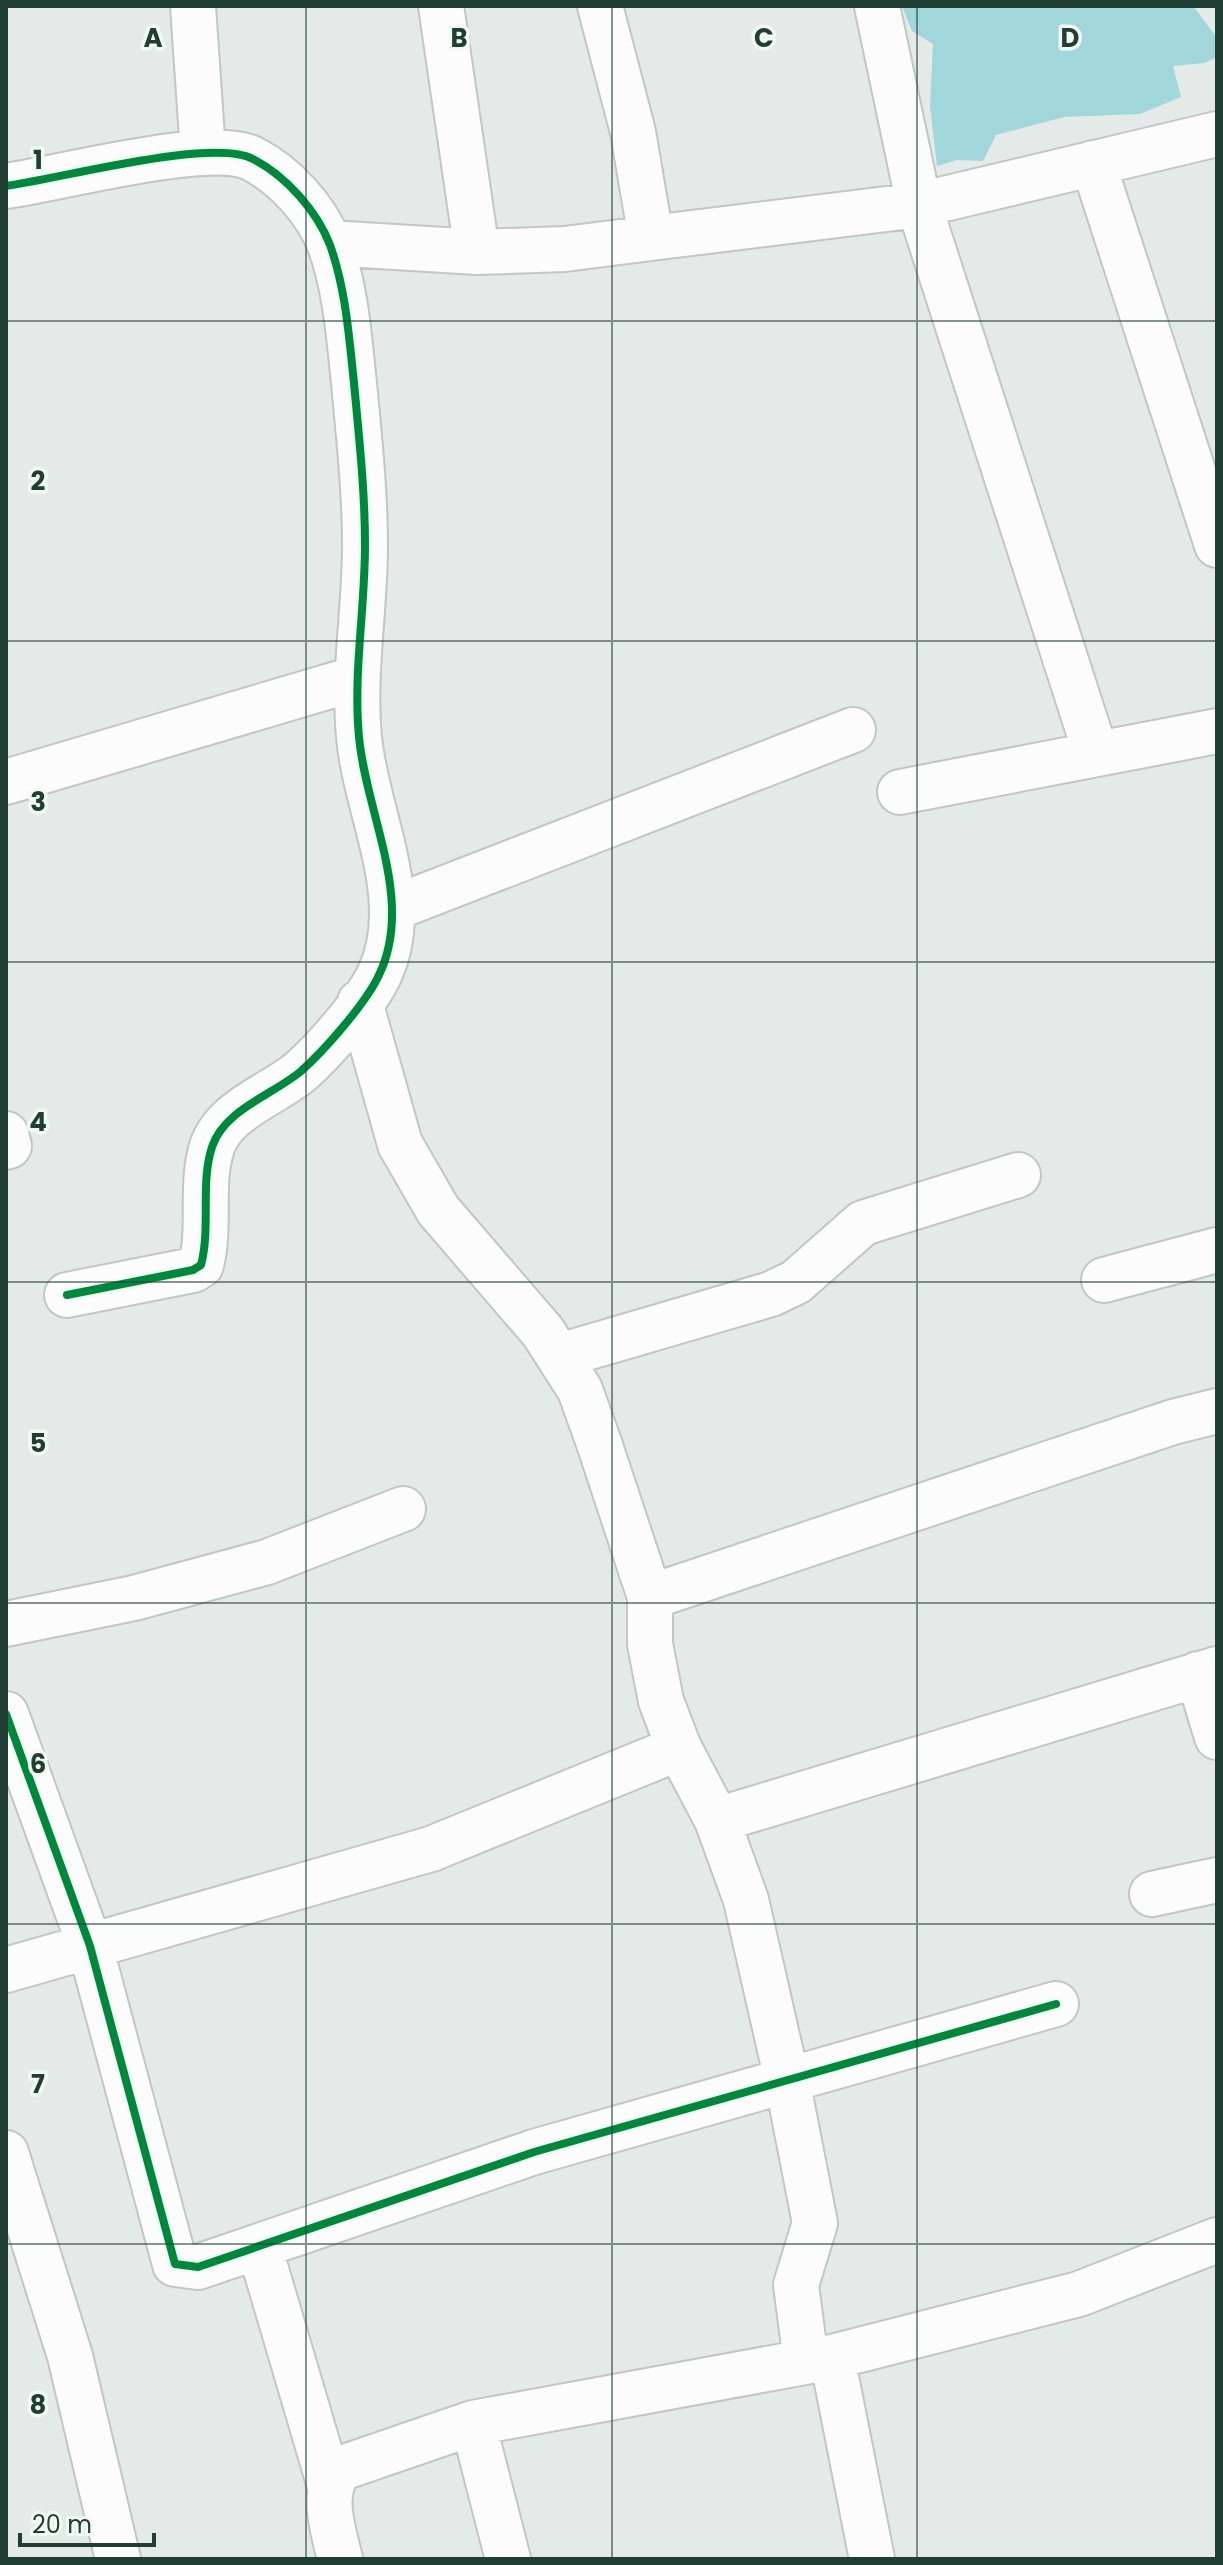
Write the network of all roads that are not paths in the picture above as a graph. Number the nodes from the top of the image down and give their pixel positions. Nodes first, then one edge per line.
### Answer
1 (193, 6) edge
2 (441, 6) edge
3 (600, 6) edge
4 (877, 6) edge
5 (1217, 134) edge
6 (203, 152) junction
7 (1093, 163) junction
8 (6, 186) edge
9 (919, 205) junction
10 (651, 238) junction
11 (329, 243) junction
12 (477, 252) junction
13 (1217, 545) edge
14 (357, 678) junction
15 (853, 730) dead end
16 (1217, 731) edge
17 (1096, 754) junction
18 (6, 782) edge
19 (900, 792) dead end
20 (394, 908) junction
21 (360, 1002) junction
22 (6, 1134) edge
23 (6, 1147) edge
24 (1018, 1175) dead end
25 (1217, 1250) edge
26 (1104, 1280) dead end
27 (67, 1295) dead end
28 (559, 1356) junction
29 (1217, 1411) edge
30 (403, 1509) dead end
31 (650, 1597) junction
32 (6, 1624) edge
33 (1208, 1672) edge
34 (6, 1714) edge
35 (1217, 1737) edge
36 (679, 1748) junction
37 (717, 1820) junction
38 (1217, 1880) edge
39 (1152, 1894) dead end
40 (90, 1946) junction
41 (6, 1970) edge
42 (1056, 2004) dead end
43 (787, 2080) junction
44 (6, 2153) edge
45 (1217, 2240) edge
46 (259, 2246) junction
47 (819, 2359) junction
48 (473, 2423) junction
49 (329, 2483) junction
50 (118, 2559) edge
51 (340, 2559) edge
52 (508, 2559) edge
53 (872, 2559) edge

1 - 6 street
2 - 12 street
3 - 10 street
4 - 9 street
5 - 7 street
6 - 8 street
6 - 11 street
7 - 9 street
7 - 13 street
9 - 10 street
9 - 17 street
10 - 12 street
11 - 12 street
11 - 14 street
14 - 18 street
14 - 20 street
15 - 20 street
16 - 17 street
17 - 19 street
20 - 21 street
21 - 27 street
21 - 28 street
22 - 23 street
24 - 28 street
25 - 26 street
28 - 31 street
29 - 31 street
30 - 32 street
31 - 36 street
33 - 35 street
33 - 37 street
34 - 40 street
36 - 37 street
36 - 40 street
37 - 43 street
38 - 39 street
40 - 41 street
40 - 46 street
42 - 43 street
43 - 46 street
43 - 47 street
44 - 50 street
45 - 47 street
46 - 49 street
47 - 48 street
47 - 53 street
48 - 49 street
48 - 52 street
49 - 51 street

